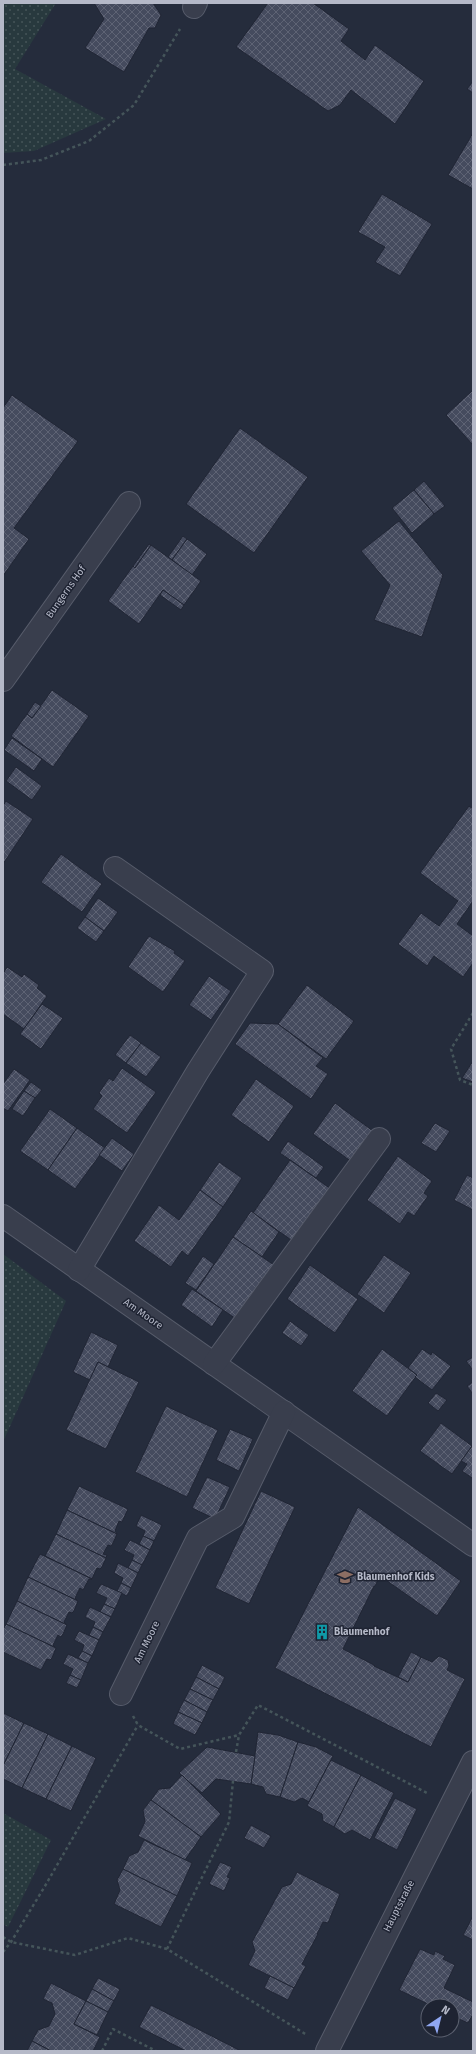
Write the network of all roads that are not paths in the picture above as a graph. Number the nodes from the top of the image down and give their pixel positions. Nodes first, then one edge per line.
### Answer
1 (129, 503) dead end
2 (3, 680) edge
3 (115, 868) dead end
4 (379, 1139) dead end
5 (3, 1216) edge
6 (79, 1270) junction
7 (214, 1364) junction
8 (284, 1412) junction
9 (473, 1545) edge
10 (122, 1694) road end
11 (473, 1762) edge
12 (328, 2049) edge

1 - 2 street, Bungerns Hof
3 - 6 street
4 - 7 street
5 - 6 street, Am Moore
6 - 7 street, Am Moore
7 - 8 street, Am Moore
8 - 9 street, Am Moore
8 - 10 street, Am Moore
11 - 12 street, Hauptstraße

